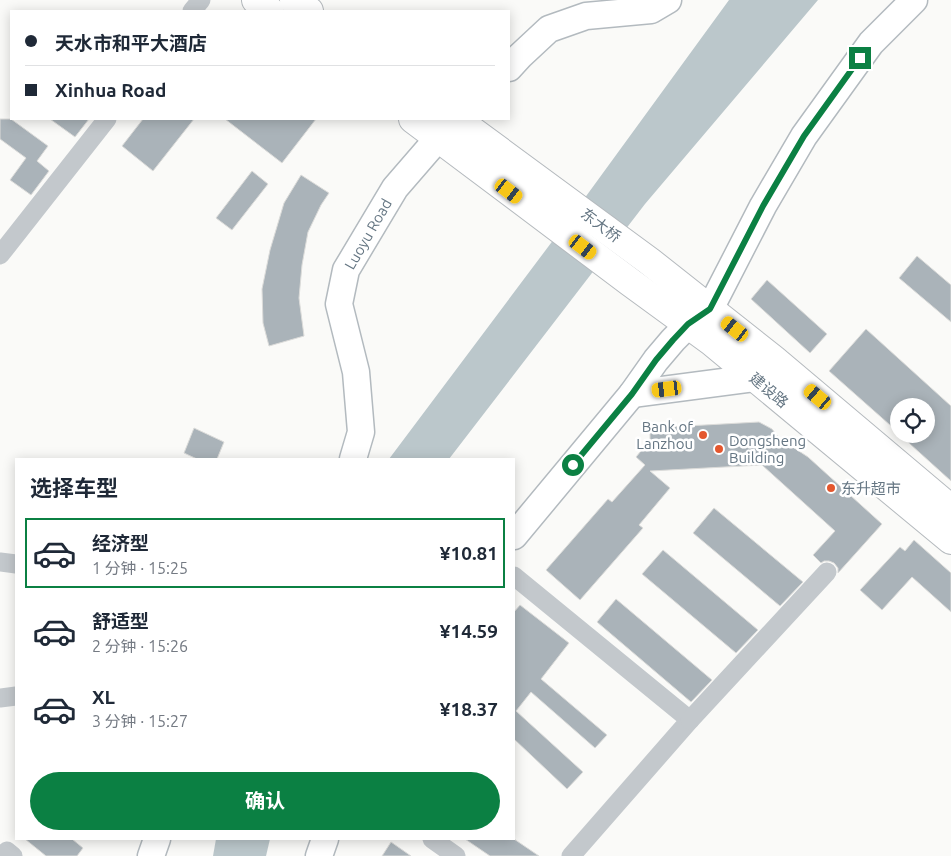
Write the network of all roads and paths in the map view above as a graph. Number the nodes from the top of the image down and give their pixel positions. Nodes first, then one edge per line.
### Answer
1 (201, 0) edge
2 (256, 0) edge
3 (294, 0) edge
4 (621, 0) edge
5 (668, 0) edge
6 (897, 0) edge
7 (914, 0) edge
8 (193, 10) edge
9 (269, 10) edge
10 (308, 10) edge
11 (510, 48) edge
12 (510, 67) edge
13 (106, 120) edge
14 (419, 120) edge
15 (450, 125) edge
16 (0, 254) edge
17 (649, 261) joint
18 (630, 282) joint
19 (698, 310) junction
20 (754, 378) junction
21 (632, 394) junction
22 (353, 458) edge
23 (951, 510) edge
24 (515, 535) edge
25 (951, 540) edge
26 (0, 562) edge
27 (15, 564) edge
28 (828, 572) dead end
29 (515, 577) edge
30 (15, 696) edge
31 (0, 698) edge
32 (690, 720) junction
33 (157, 840) edge
34 (325, 840) edge
35 (433, 840) edge
36 (150, 856) edge
37 (320, 856) edge
38 (456, 856) edge
39 (571, 856) edge

1 - 8 street
2 - 9 main road
3 - 10 main road
4 - 11 main road
5 - 12 main road
6 - 19 main road
7 - 19 main road
13 - 16 street
14 - 15 main road
15 - 17 main road, 东大桥
15 - 18 main road, 东大桥
15 - 22 main road, Luoyu Road
17 - 19 main road, 建设路
18 - 19 main road, 建设路
19 - 20 main road, 建设路
19 - 21 main road
19 - 23 main road, 建设路
20 - 21 main road
20 - 25 main road, 建设路
21 - 24 main road
26 - 27 street
28 - 32 street
29 - 32 street
30 - 31 street
32 - 39 street
33 - 36 main road
34 - 37 main road
35 - 38 street

